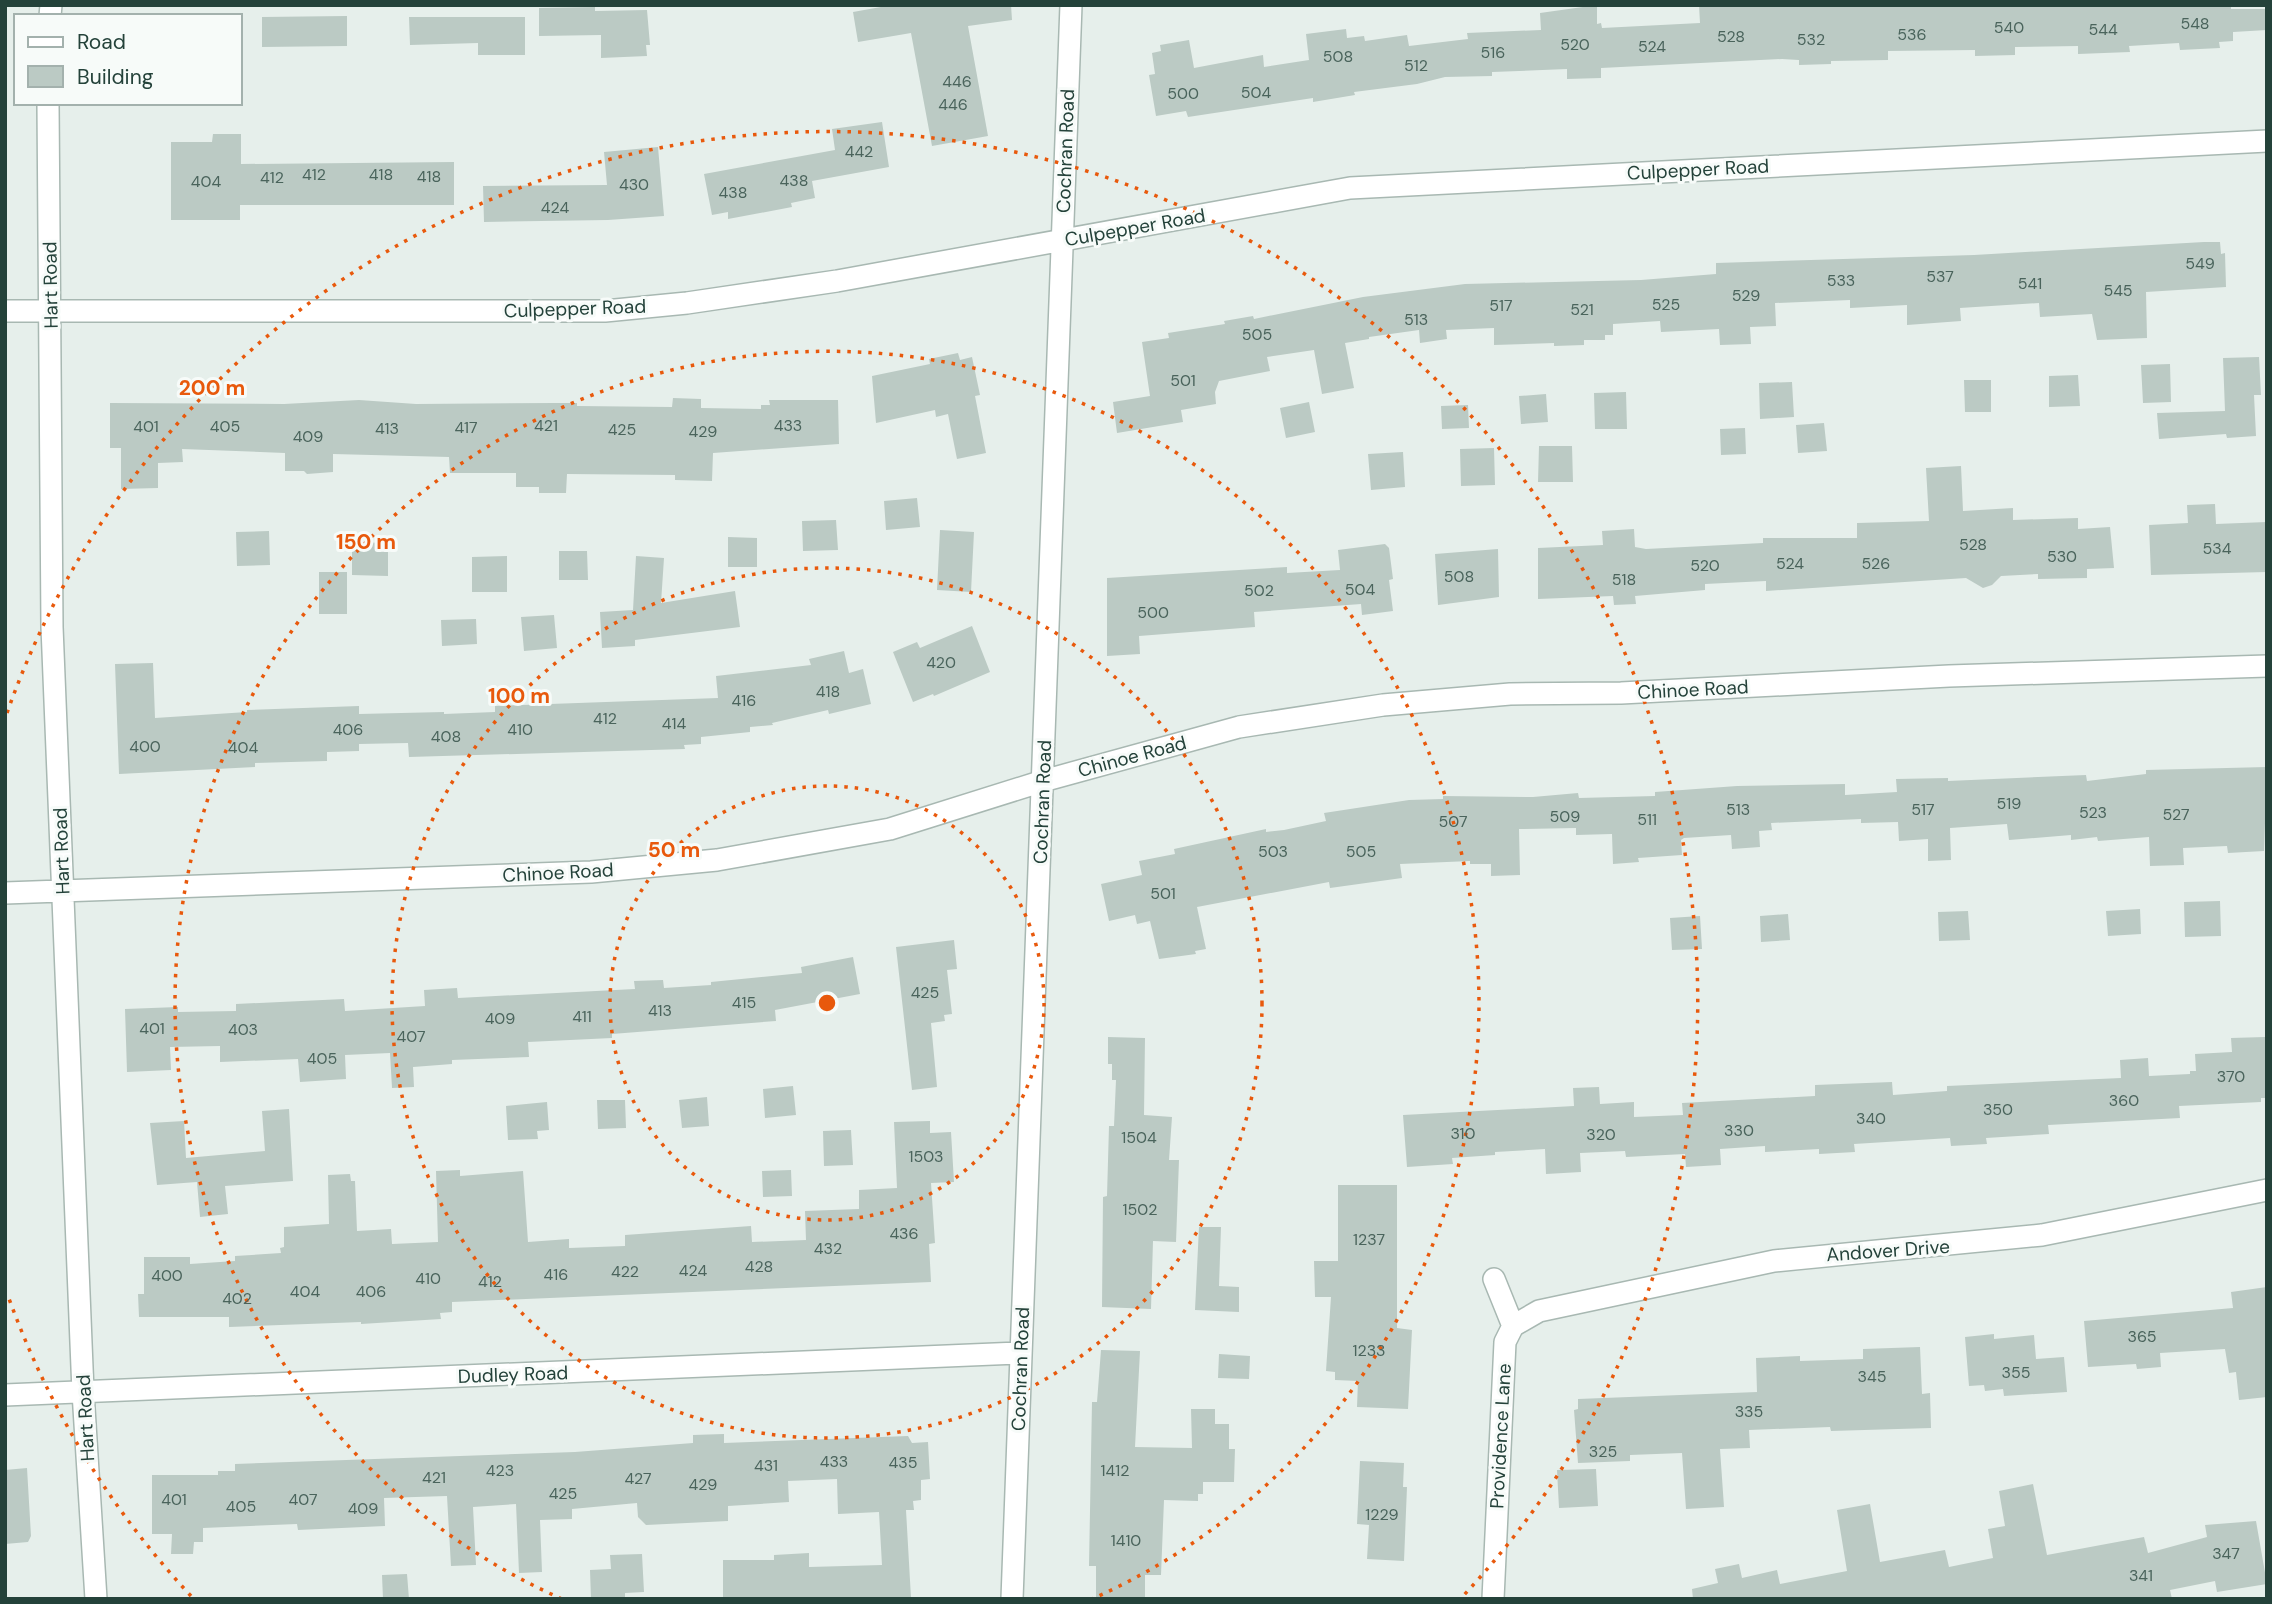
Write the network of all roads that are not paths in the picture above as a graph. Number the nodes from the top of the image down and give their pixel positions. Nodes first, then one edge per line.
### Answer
1 (1071, 5) edge
2 (48, 105) edge
3 (2267, 141) edge
4 (1061, 240) junction
5 (51, 310) junction
6 (5, 311) edge
7 (2267, 666) edge
8 (1043, 781) junction
9 (62, 891) junction
10 (5, 893) edge
11 (2267, 1190) edge
12 (1494, 1279) dead end
13 (1513, 1325) junction
14 (1020, 1353) junction
15 (83, 1392) junction
16 (5, 1395) edge
17 (96, 1599) edge
18 (1012, 1599) edge
19 (1493, 1599) edge

1 - 4 street, Cochran Road
2 - 5 street, Hart Road
3 - 4 street, Culpepper Road
4 - 5 street, Culpepper Road
4 - 8 street, Cochran Road
5 - 6 street, Culpepper Road
5 - 9 street, Hart Road
7 - 8 street, Chinoe Road
8 - 9 street, Chinoe Road
8 - 14 street, Cochran Road
9 - 10 street, Chinoe Road
9 - 15 street, Hart Road
11 - 13 street, Andover Drive
12 - 13 street
13 - 19 street, Providence Lane
14 - 15 street, Dudley Road
14 - 18 street, Cochran Road
15 - 16 street, Dudley Road
15 - 17 street, Hart Road

